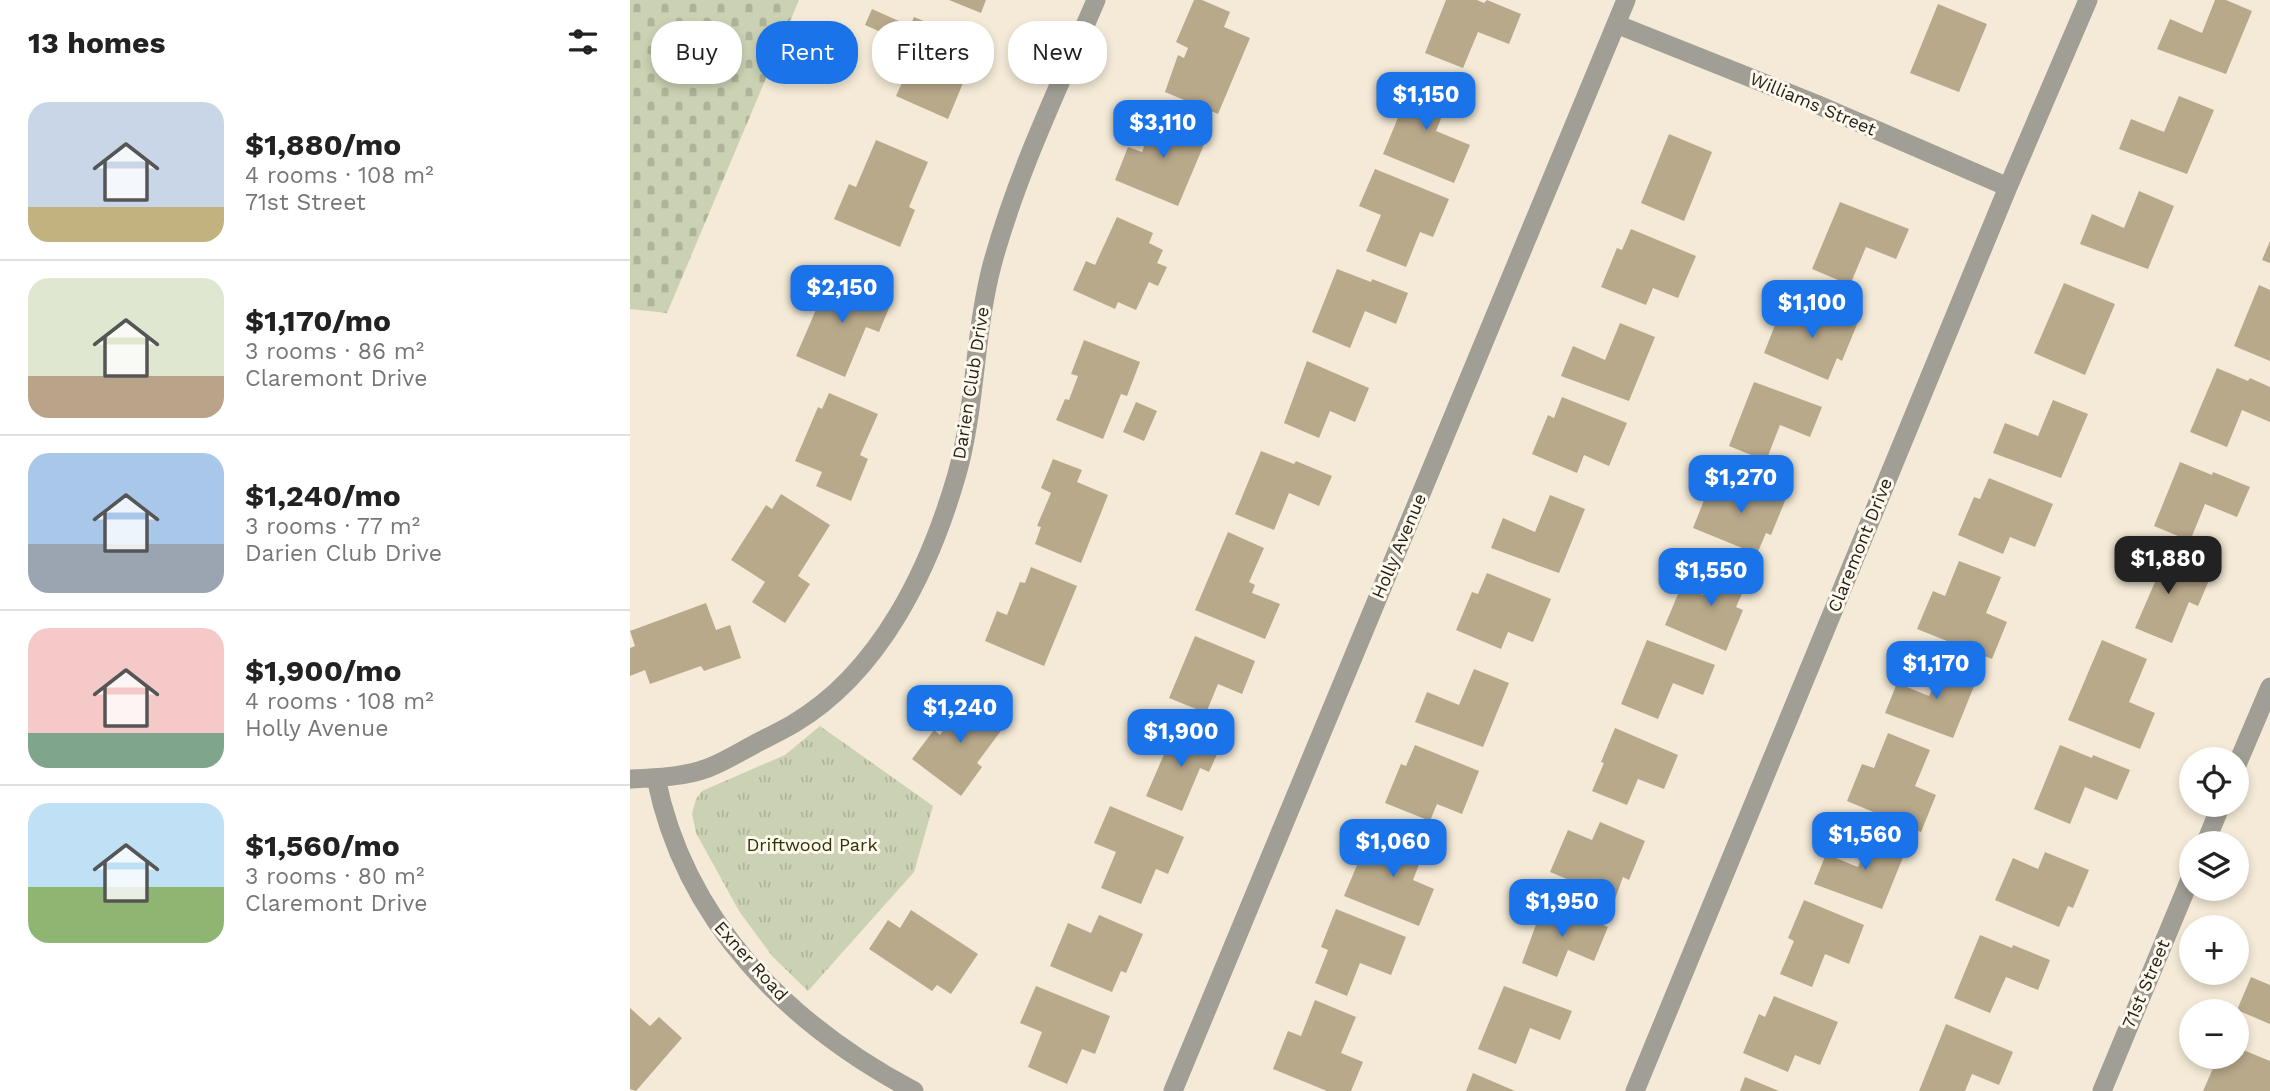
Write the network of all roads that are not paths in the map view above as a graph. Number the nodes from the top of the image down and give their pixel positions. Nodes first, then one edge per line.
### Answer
1 (1096, 0) edge
2 (1626, 0) edge
3 (2088, 0) edge
4 (1616, 24) junction
5 (2008, 187) junction
6 (2270, 687) edge
7 (2244, 747) edge
8 (656, 778) junction
9 (630, 779) edge
10 (2181, 901) edge
11 (914, 1091) edge
12 (1173, 1091) edge
13 (1635, 1091) edge
14 (2102, 1091) edge

1 - 8 street, Darien Club Drive
2 - 4 street, Holly Avenue
3 - 5 street, Claremont Drive
4 - 5 street, Williams Street
4 - 12 street, Holly Avenue
5 - 13 street, Claremont Drive
6 - 7 street
8 - 9 street, Darien Club Drive
8 - 11 street, Exner Road
10 - 14 street, 71st Street

